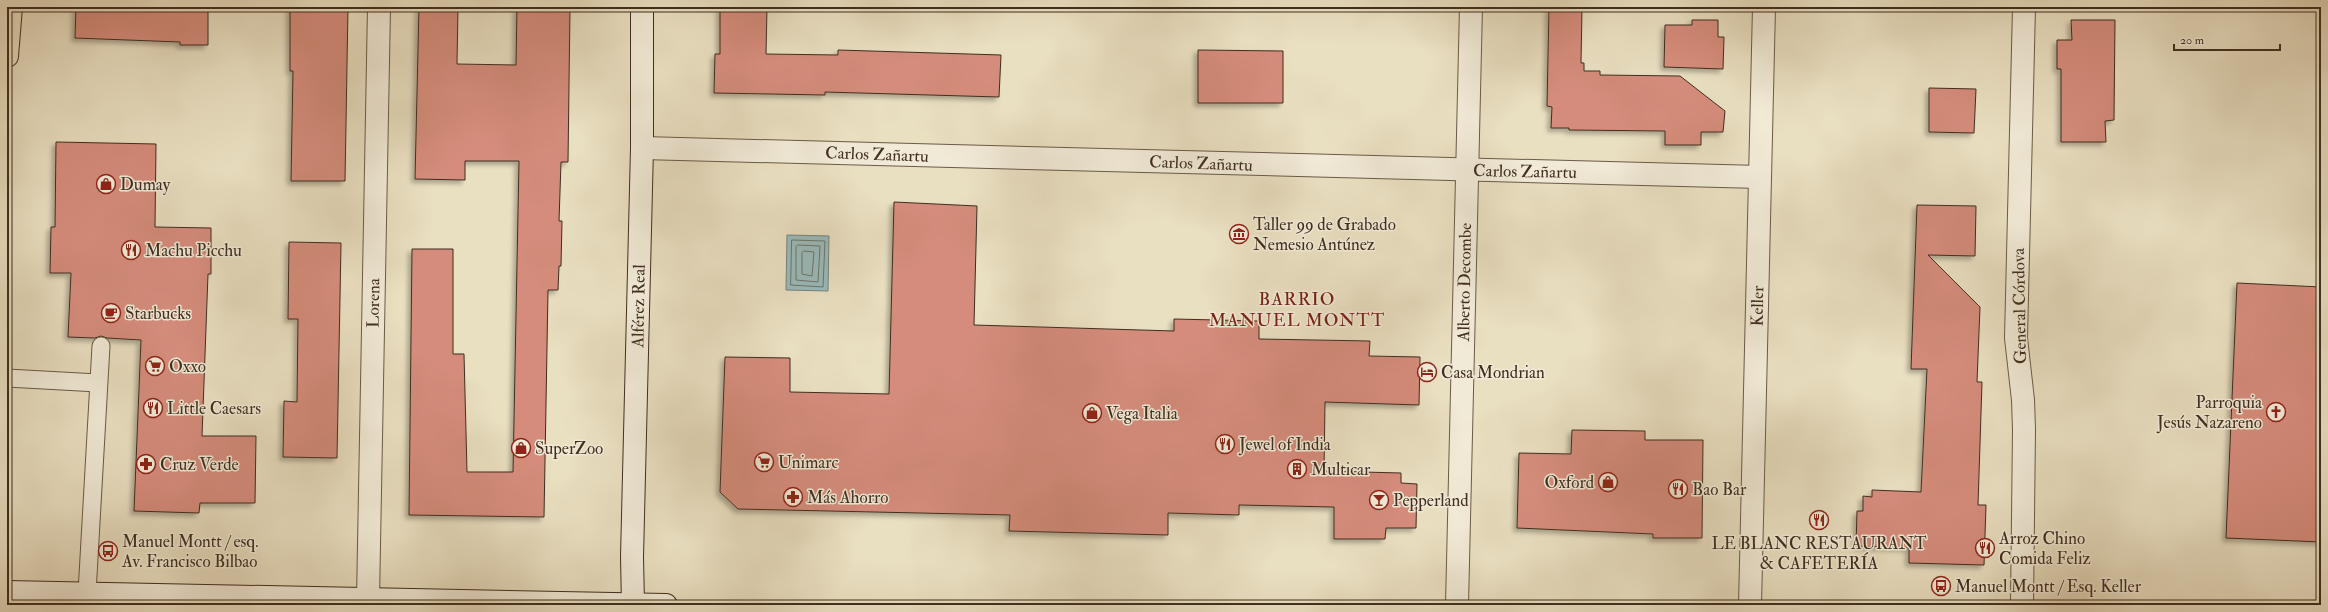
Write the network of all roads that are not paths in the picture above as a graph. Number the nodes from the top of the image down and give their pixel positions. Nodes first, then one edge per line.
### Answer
1 (11, 7) edge
2 (379, 7) edge
3 (642, 7) edge
4 (1471, 7) edge
5 (1764, 7) edge
6 (2024, 7) edge
7 (7, 56) edge
8 (642, 148) junction
9 (1467, 170) junction
10 (1760, 177) junction
11 (101, 346) dead end
12 (7, 378) edge
13 (98, 383) junction
14 (7, 592) edge
15 (86, 593) junction
16 (368, 599) junction
17 (633, 605) edge
18 (666, 605) edge
19 (1457, 605) edge
20 (1750, 605) edge
21 (2022, 605) edge

1 - 7 main road
2 - 16 street, Lorena
3 - 8 street, Alférez Real
4 - 9 street, Alberto Decombe
5 - 10 street, Keller
6 - 21 street, General Córdova
8 - 9 street, Carlos Zañartu
8 - 17 street, Alférez Real
9 - 10 street, Carlos Zañartu
9 - 19 street, Alberto Decombe
10 - 20 street, Keller
11 - 13 lane
12 - 13 lane
13 - 15 lane
14 - 15 street
15 - 16 street
16 - 17 street
17 - 18 street

